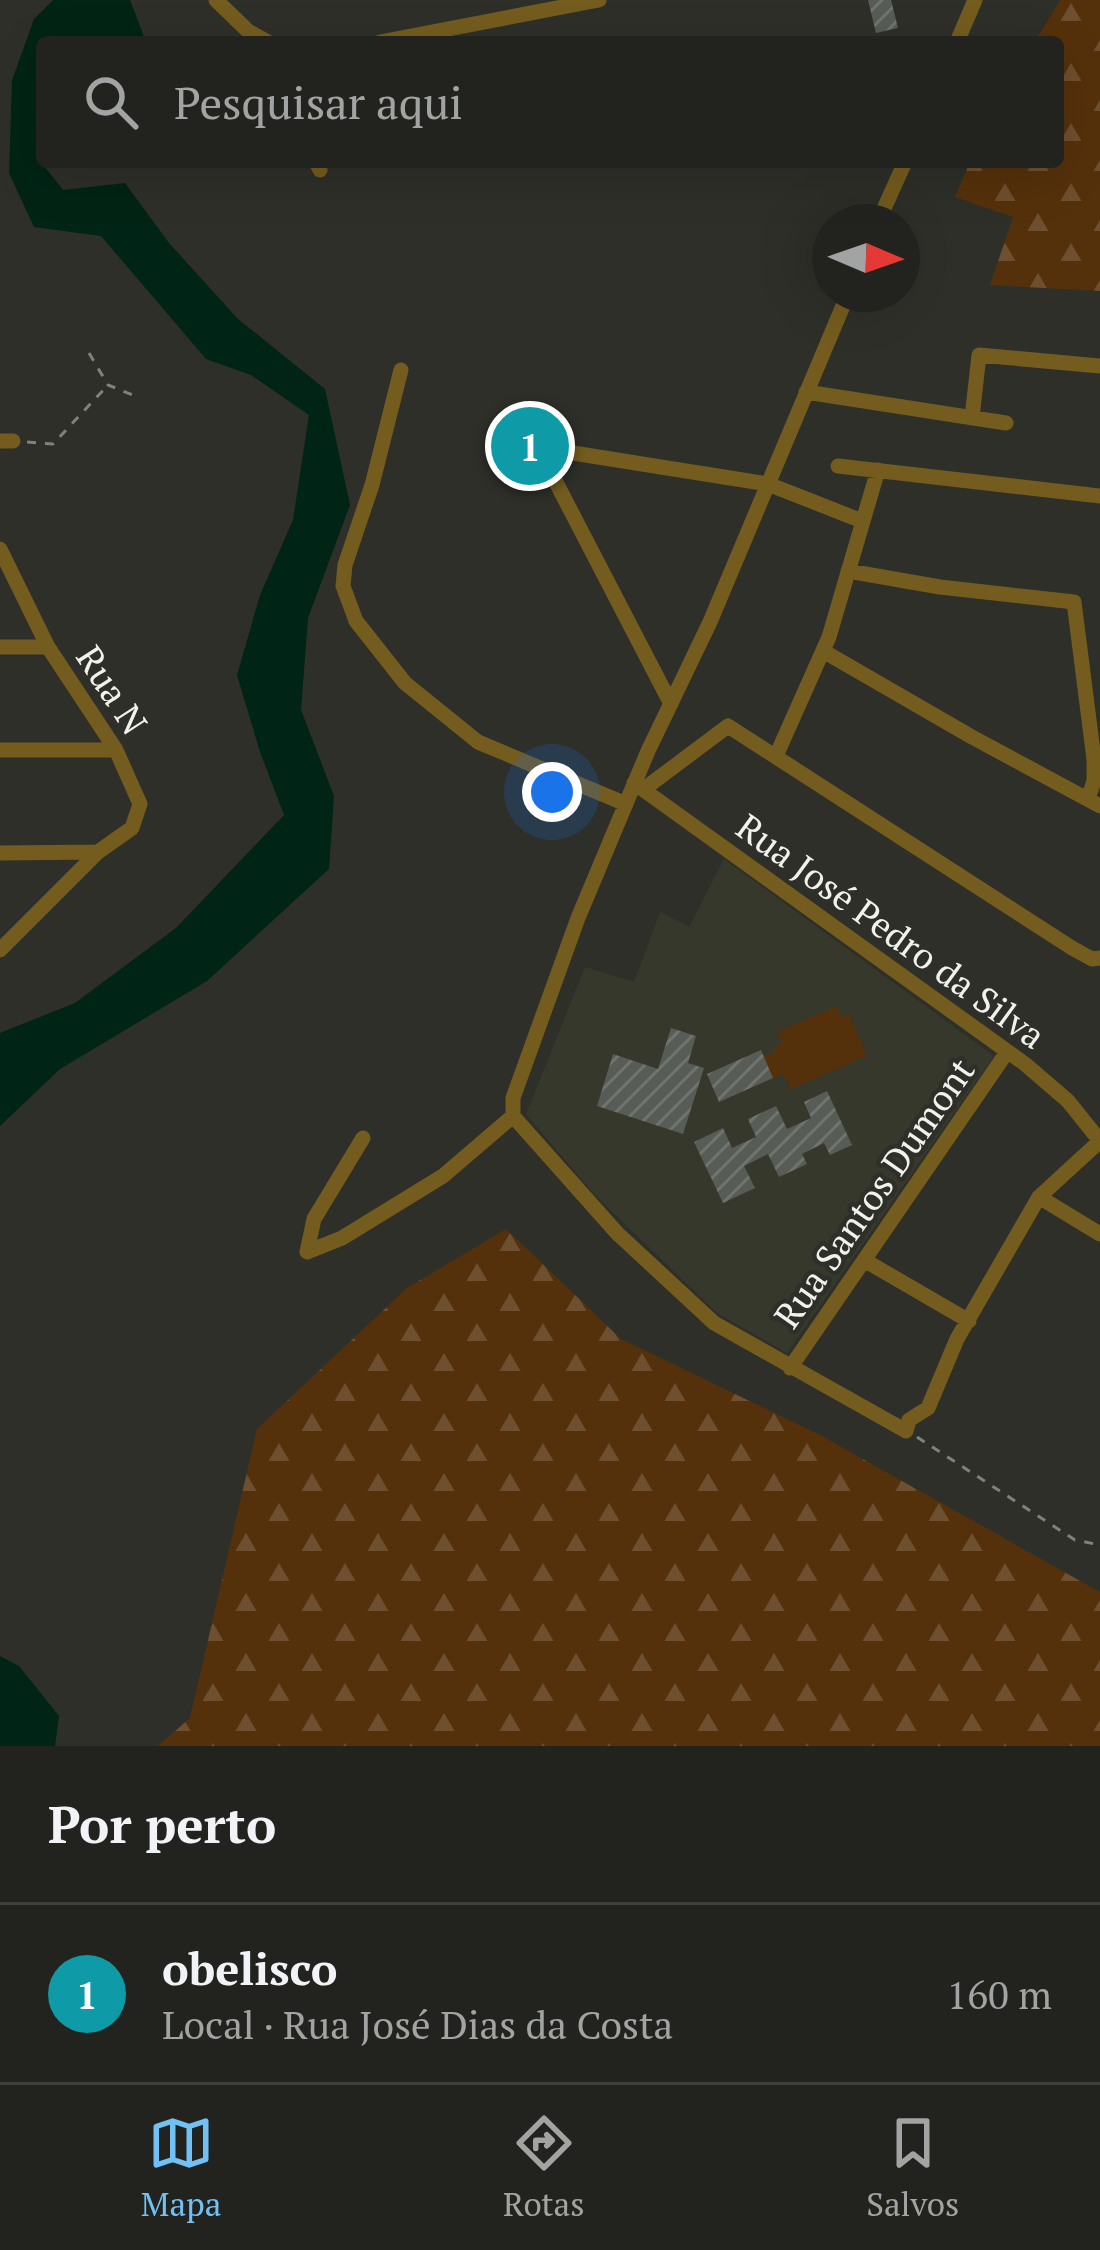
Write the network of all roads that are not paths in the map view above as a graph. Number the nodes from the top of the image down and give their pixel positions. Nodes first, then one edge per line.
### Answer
1 (216, 0) edge
2 (599, 0) edge
3 (975, 0) edge
4 (257, 36) edge
5 (411, 36) edge
6 (960, 36) edge
7 (902, 168) edge
8 (886, 204) edge
9 (840, 312) edge
10 (1100, 366) edge
11 (401, 370) dead end
12 (806, 392) junction
13 (972, 418) junction
14 (1006, 424) dead end
15 (838, 466) dead end
16 (878, 470) junction
17 (768, 484) junction
18 (1100, 496) edge
19 (862, 521) junction
20 (0, 549) edge
21 (848, 571) junction
22 (0, 647) edge
23 (48, 647) junction
24 (823, 651) junction
25 (670, 704) junction
26 (0, 750) edge
27 (116, 750) junction
28 (776, 756) junction
29 (639, 786) junction
30 (1094, 802) edge
31 (626, 804) junction
32 (0, 853) edge
33 (98, 853) junction
34 (0, 950) edge
35 (1100, 958) edge
36 (1007, 1052) junction
37 (513, 1116) junction
38 (362, 1138) dead end
39 (1100, 1141) edge
40 (1039, 1197) junction
41 (1100, 1234) edge
42 (864, 1260) junction
43 (969, 1321) junction
44 (790, 1368) junction

1 - 4 street
2 - 5 street
3 - 6 street
7 - 8 street
9 - 12 street
10 - 13 street
11 - 31 street
12 - 13 street
12 - 17 street
13 - 14 street
15 - 16 street
16 - 18 street
16 - 19 street
17 - 19 street
17 - 25 street
17 - 25 street
19 - 21 street
20 - 23 street, Rua N
21 - 24 street
21 - 30 street
22 - 23 street
23 - 27 street, Rua N
24 - 28 street
24 - 30 street
25 - 29 street
26 - 27 street
27 - 33 street, Rua N
28 - 29 street
28 - 35 street
29 - 31 street
29 - 36 street, Rua José Pedro da Silva
31 - 37 street
32 - 33 street
33 - 34 street
36 - 39 street, Rua José Pedro da Silva
36 - 42 street, Rua Santos Dumont
37 - 38 street
37 - 44 street
39 - 40 street
40 - 41 street
40 - 43 street
42 - 43 street
42 - 44 street, Rua Santos Dumont
43 - 44 street

